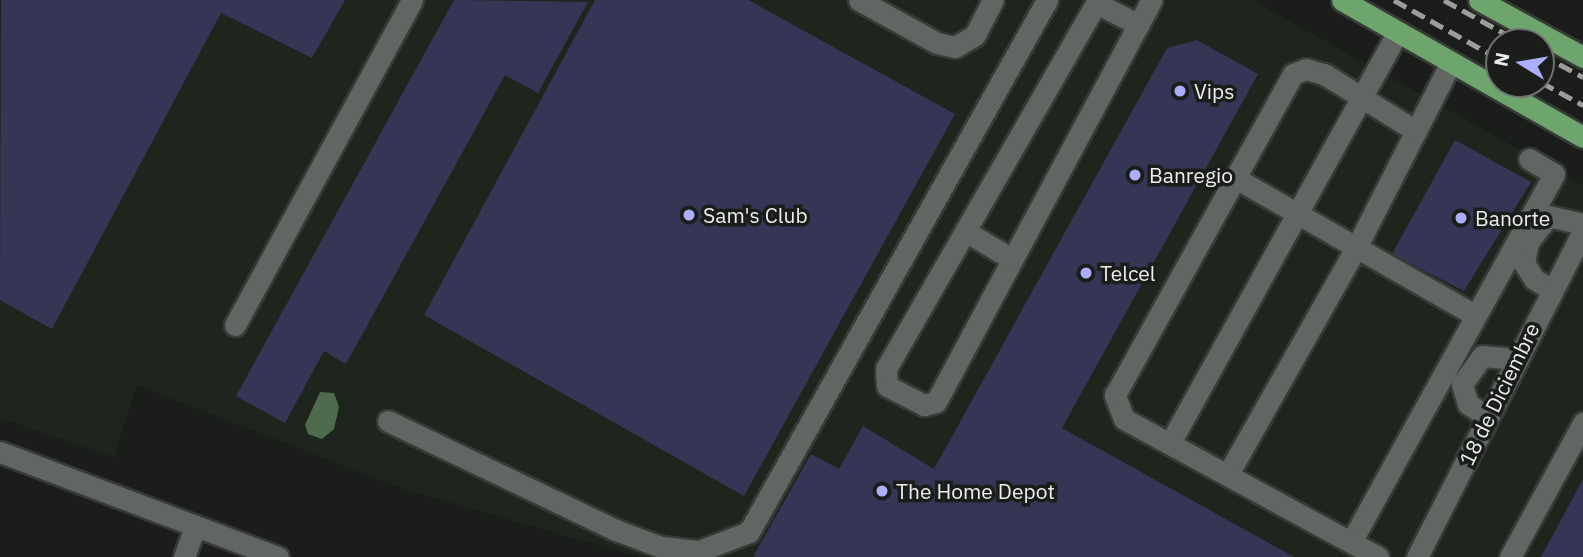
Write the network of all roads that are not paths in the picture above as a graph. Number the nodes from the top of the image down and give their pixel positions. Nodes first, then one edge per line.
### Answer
1 (412, 0) edge
2 (859, 0) edge
3 (993, 0) edge
4 (1047, 0) edge
5 (1152, 0) edge
6 (1342, 0) edge
7 (1479, 0) edge
8 (1097, 1) edge
9 (1139, 25) junction
10 (1398, 32) junction
11 (1583, 58) edge
12 (1451, 62) junction
13 (1364, 98) junction
14 (1416, 131) junction
15 (1583, 137) edge
16 (1530, 159) dead end
17 (1237, 179) junction
18 (1298, 217) junction
19 (1583, 224) edge
20 (965, 231) junction
21 (1583, 231) edge
22 (1356, 248) junction
23 (1012, 259) junction
24 (1550, 289) junction
25 (1473, 314) junction
26 (234, 325) dead end
27 (1518, 359) junction
28 (1488, 417) junction
29 (388, 421) dead end
30 (1583, 423) edge
31 (1170, 443) junction
32 (0, 452) edge
33 (1227, 474) junction
34 (195, 526) junction
35 (1351, 542) junction
36 (184, 557) edge
37 (278, 557) edge
38 (1378, 557) edge
39 (1417, 557) edge
40 (1510, 557) edge

1 - 26 street
2 - 3 street
4 - 29 street
5 - 9 street
6 - 10 highway
7 - 11 highway
8 - 9 street
8 - 20 street
9 - 23 street
10 - 12 highway
10 - 13 street
12 - 14 street
12 - 15 highway
13 - 14 street
13 - 17 street
13 - 18 street
14 - 22 street
16 - 25 street
17 - 18 street
17 - 31 street
18 - 22 street
18 - 31 street
19 - 24 street
20 - 23 street
20 - 23 street
21 - 24 street, 18 de Diciembre
22 - 25 street
22 - 33 street
24 - 27 street, 18 de Diciembre
25 - 35 street
27 - 28 street, 18 de Diciembre
27 - 28 street
28 - 39 street, 18 de Diciembre
30 - 40 street
31 - 33 street
32 - 34 street
33 - 35 street
34 - 36 street
34 - 37 street
35 - 38 street

